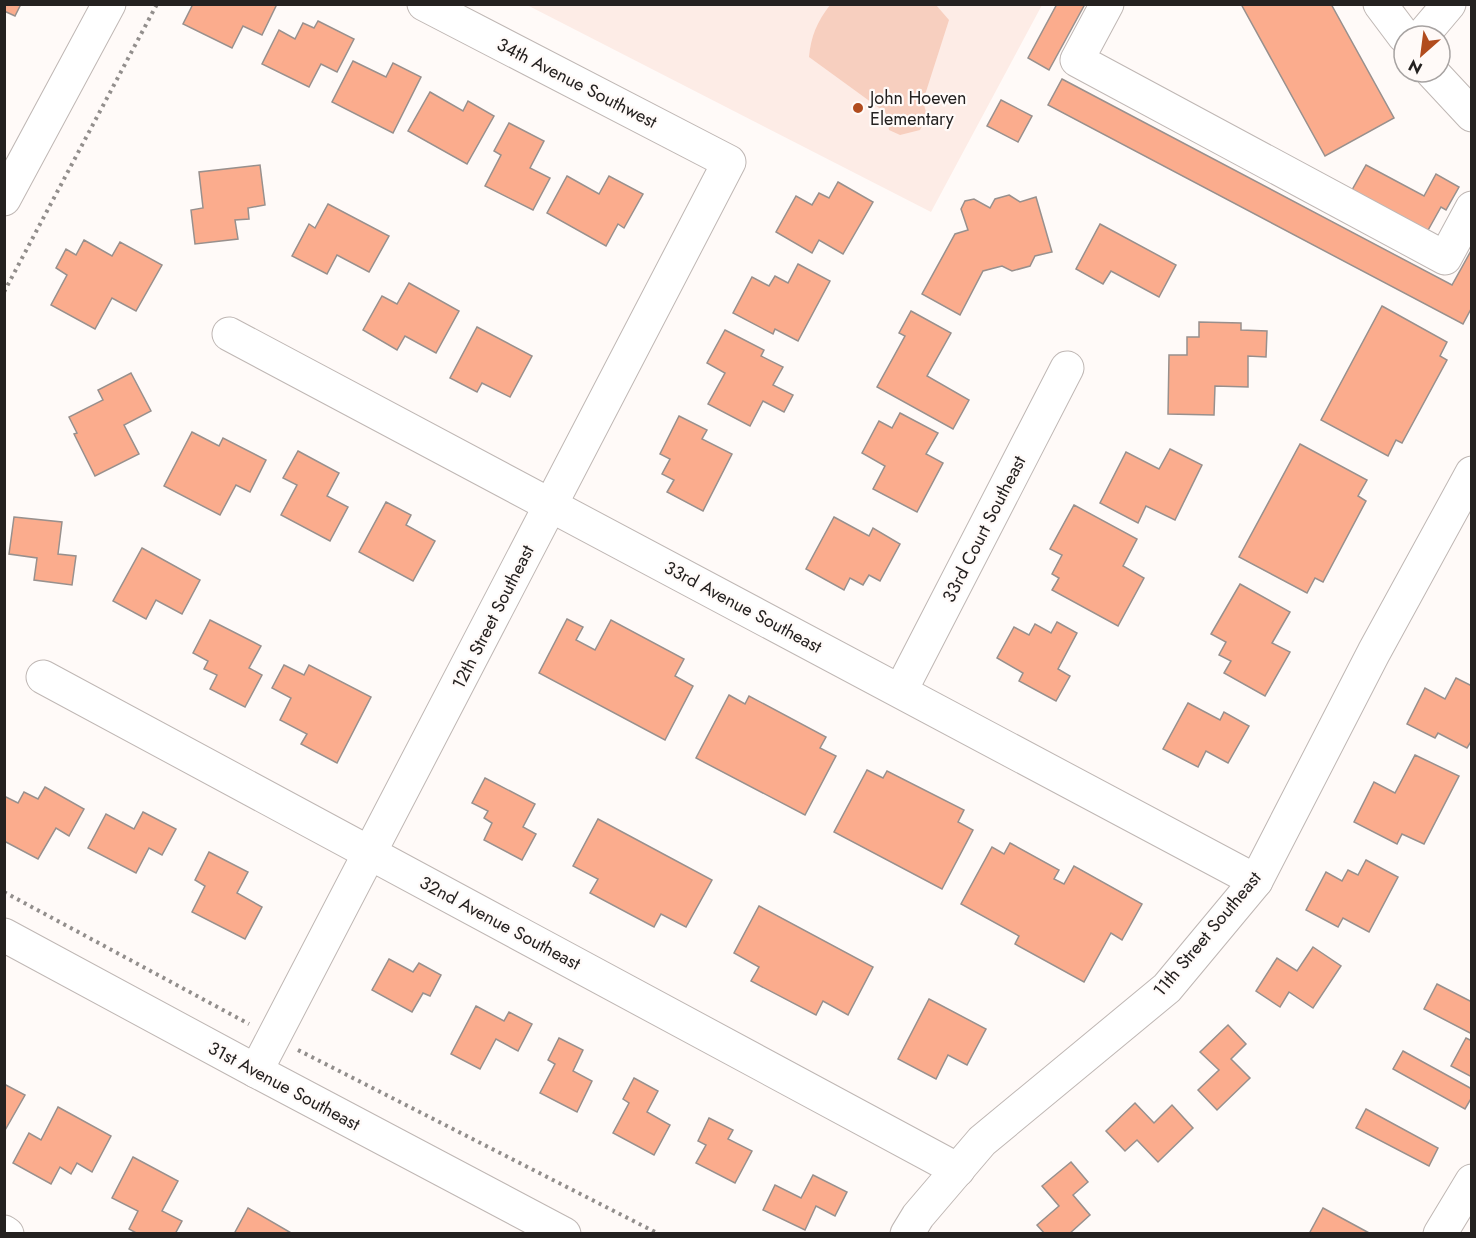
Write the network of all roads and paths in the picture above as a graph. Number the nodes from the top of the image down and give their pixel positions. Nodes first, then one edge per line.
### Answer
1 (109, 4) edge
2 (157, 4) edge
3 (424, 4) edge
4 (1107, 4) edge
5 (1380, 4) edge
6 (1449, 4) edge
7 (1395, 24) edge
8 (1432, 24) edge
9 (1443, 84) edge
10 (1472, 115) edge
11 (729, 162) joint
12 (4, 198) edge
13 (1472, 208) edge
14 (4, 292) edge
15 (229, 334) dead end
16 (1067, 368) dead end
17 (1472, 473) edge
18 (551, 506) junction
19 (43, 677) dead end
20 (901, 690) junction
21 (370, 853) junction
22 (1256, 881) junction
23 (4, 892) edge
24 (4, 935) edge
25 (274, 1038) junction
26 (256, 1071) junction
27 (958, 1170) junction
28 (1472, 1181) edge
29 (564, 1233) edge
30 (659, 1233) edge
31 (907, 1233) edge
32 (1440, 1233) edge

1 - 12 street
2 - 14 path
3 - 11 street, 34th Avenue Southwest
4 - 13 street
5 - 7 street
6 - 8 street
9 - 10 street
11 - 18 street, 12th Street Southeast
15 - 18 street, 33rd Avenue Southeast
16 - 20 street, 33rd Court Southeast
17 - 22 street, 11th Street Southeast
18 - 20 street, 33rd Avenue Southeast
18 - 21 street, 12th Street Southeast
19 - 21 street, 32nd Avenue Southeast
20 - 22 street, 33rd Avenue Southeast
21 - 25 street, 12th Street Southeast
21 - 27 street, 32nd Avenue Southeast
22 - 27 street, 11th Street Southeast
23 - 25 path
24 - 26 street, 31st Avenue Southeast
25 - 26 street, 12th Street Southeast
25 - 30 path
26 - 29 street, 31st Avenue Southeast
27 - 31 street, 11th Street Southeast
28 - 32 street

